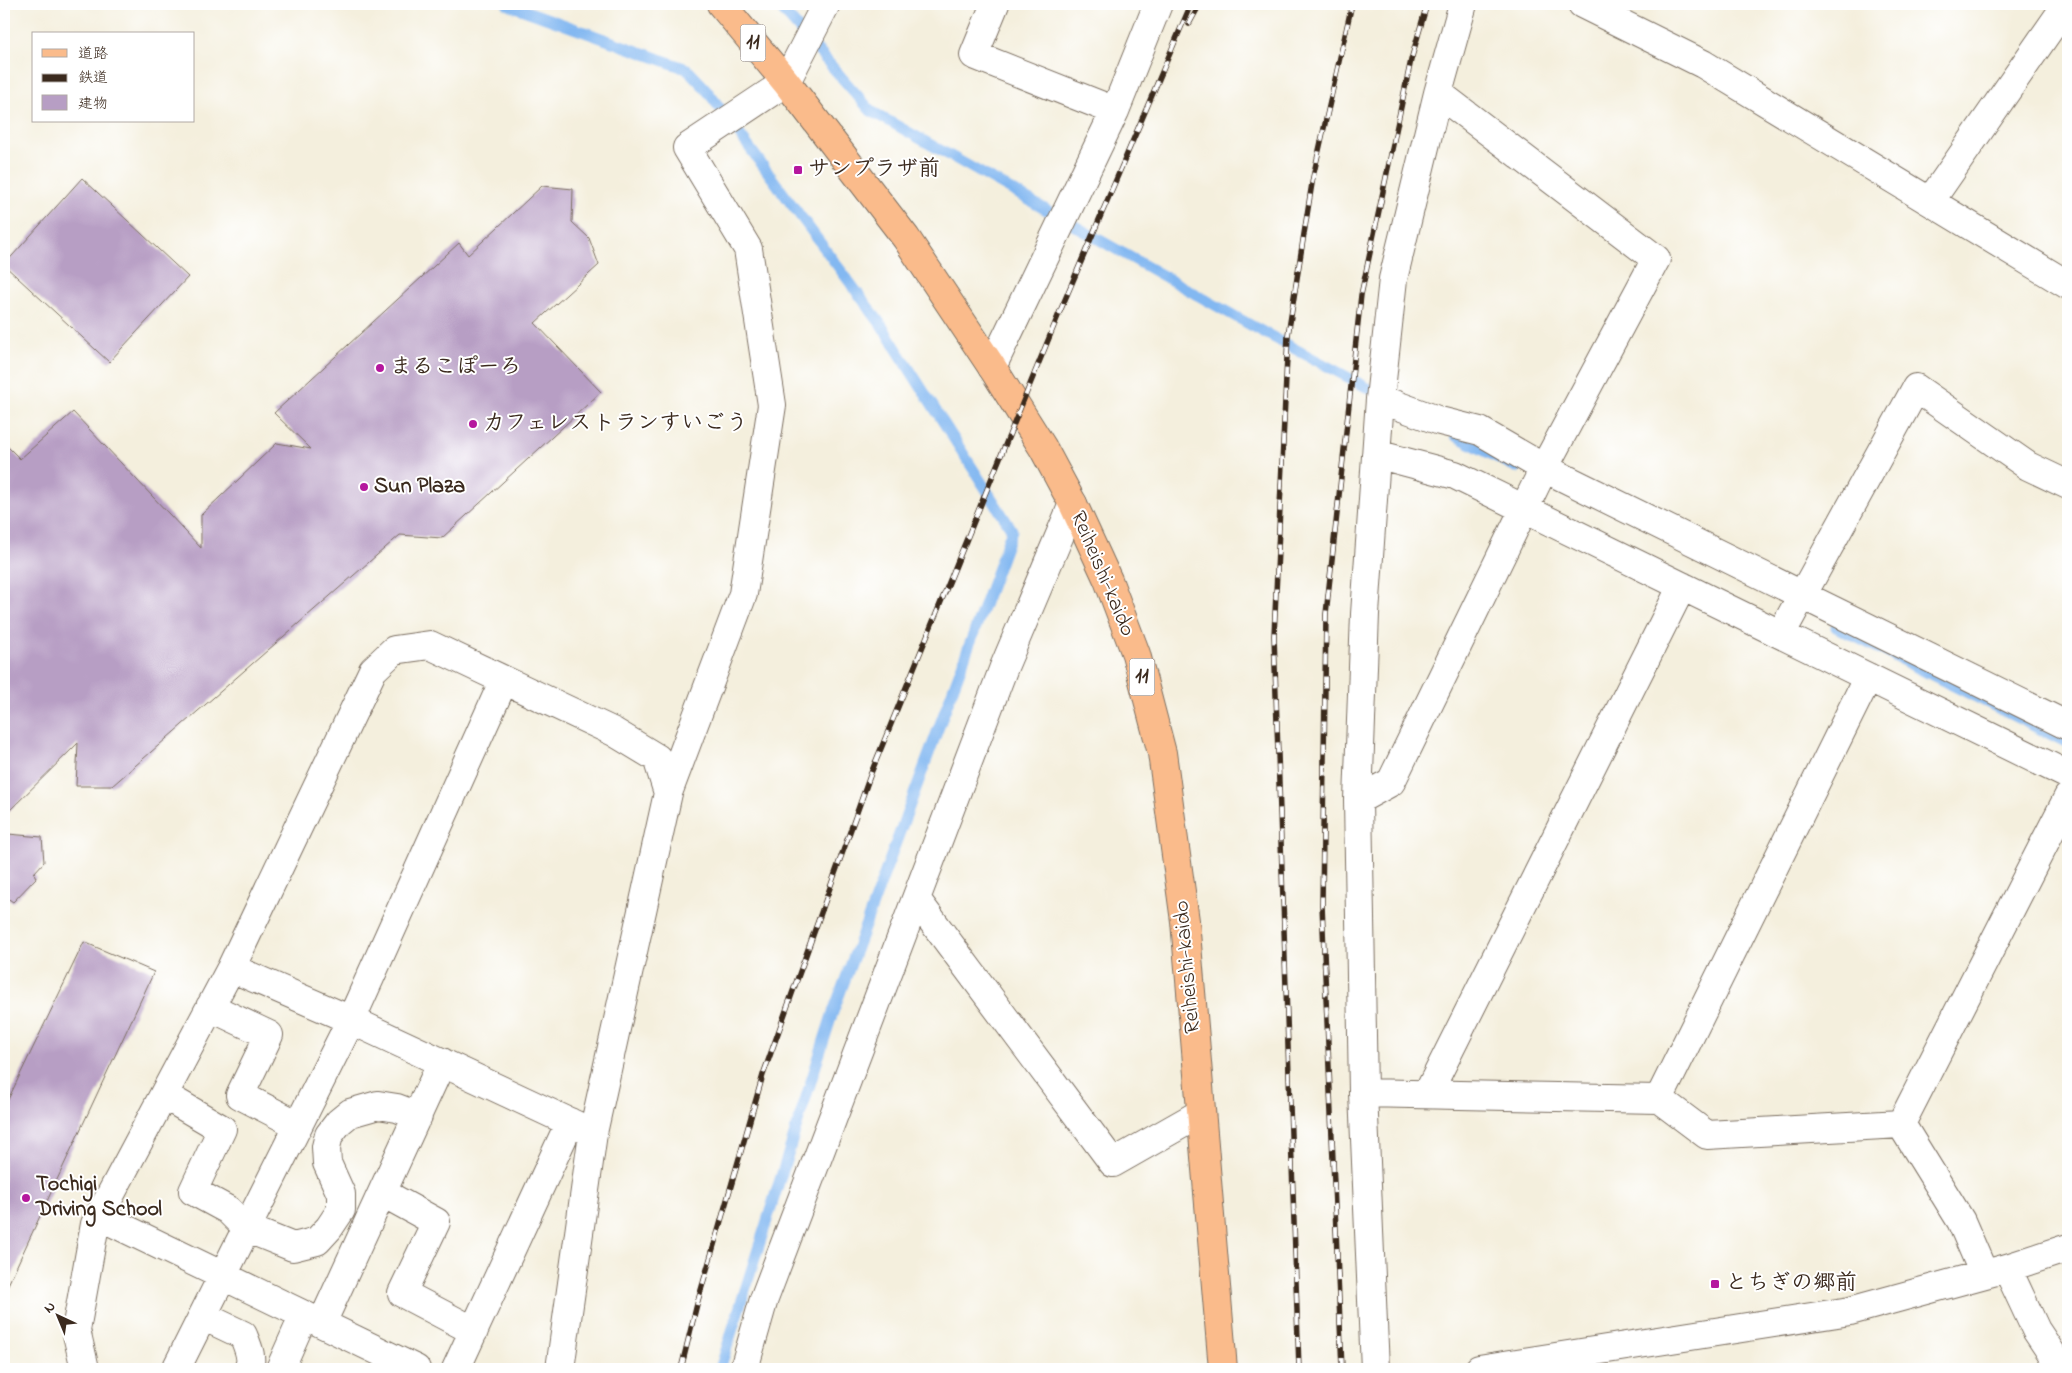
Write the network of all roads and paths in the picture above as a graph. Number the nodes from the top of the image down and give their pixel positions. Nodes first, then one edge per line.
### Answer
1 (721, 4) edge
2 (826, 4) edge
3 (996, 4) edge
4 (1158, 4) edge
5 (1463, 4) edge
6 (1582, 4) edge
7 (2063, 8) edge
8 (786, 82) junction
9 (1438, 93) junction
10 (1115, 111) junction
11 (1931, 200) junction
12 (2068, 285) edge
13 (992, 367) junction
14 (1380, 399) junction
15 (1376, 454) junction
16 (1544, 468) junction
17 (2068, 486) edge
18 (1073, 504) junction
19 (1523, 510) junction
20 (1682, 586) junction
21 (1802, 596) junction
22 (1781, 634) junction
23 (1868, 677) junction
24 (504, 680) junction
25 (2068, 726) edge
26 (2068, 775) edge
27 (668, 793) junction
28 (2068, 797) edge
29 (1358, 800) junction
30 (916, 899) junction
31 (231, 968) junction
32 (210, 1007) junction
33 (351, 1020) junction
34 (442, 1062) junction
35 (1363, 1093) junction
36 (164, 1094) junction
37 (1428, 1094) junction
38 (1659, 1099) junction
39 (1201, 1113) junction
40 (418, 1116) junction
41 (1901, 1124) junction
42 (298, 1125) junction
43 (582, 1128) junction
44 (383, 1193) junction
45 (99, 1216) junction
46 (246, 1228) junction
47 (2068, 1248) edge
48 (1996, 1271) junction
49 (203, 1316) junction
50 (313, 1319) junction
51 (474, 1331) junction
52 (377, 1361) edge
53 (85, 1369) edge
54 (176, 1369) edge
55 (248, 1369) edge
56 (282, 1369) edge
57 (416, 1369) edge
58 (456, 1369) edge
59 (560, 1369) edge
60 (744, 1369) edge
61 (1223, 1369) edge
62 (1374, 1369) edge
63 (1479, 1369) edge
64 (2062, 1369) edge

1 - 8 main road, Reiheishi-kaido / 11
2 - 8 street
3 - 10 street
4 - 10 street
5 - 9 street
6 - 11 street
7 - 11 street
8 - 13 main road, Reiheishi-kaido / 11
8 - 27 street
9 - 14 street
9 - 16 street
10 - 13 street
11 - 12 street
13 - 18 main road, Reiheishi-kaido / 11
14 - 15 street
14 - 16 street
15 - 19 street
15 - 29 street
16 - 19 street
16 - 21 street
17 - 21 street
18 - 30 street
18 - 39 main road, Reiheishi-kaido / 11
19 - 20 street
19 - 29 street
20 - 22 street
20 - 37 street
21 - 22 street
21 - 25 street
22 - 23 street
23 - 26 street
23 - 38 street
24 - 27 street
24 - 31 street
24 - 33 street
27 - 43 street
28 - 41 street
29 - 35 street
30 - 39 street
30 - 60 street
31 - 32 street
31 - 33 street
32 - 36 street
32 - 42 street
33 - 34 street
33 - 42 street
34 - 40 street
34 - 43 street
35 - 37 street
35 - 62 street
36 - 45 street
36 - 46 street
37 - 38 street
38 - 41 street
39 - 61 main road, Reiheishi-kaido / 11
40 - 44 street
40 - 46 street
41 - 48 street
42 - 46 street
43 - 51 street
43 - 59 street
44 - 50 street
44 - 51 street
45 - 50 street
45 - 53 street
46 - 49 street
47 - 48 street
48 - 63 street
48 - 64 street
49 - 54 street
49 - 55 street
50 - 52 street
50 - 56 street
51 - 58 street
52 - 57 street

